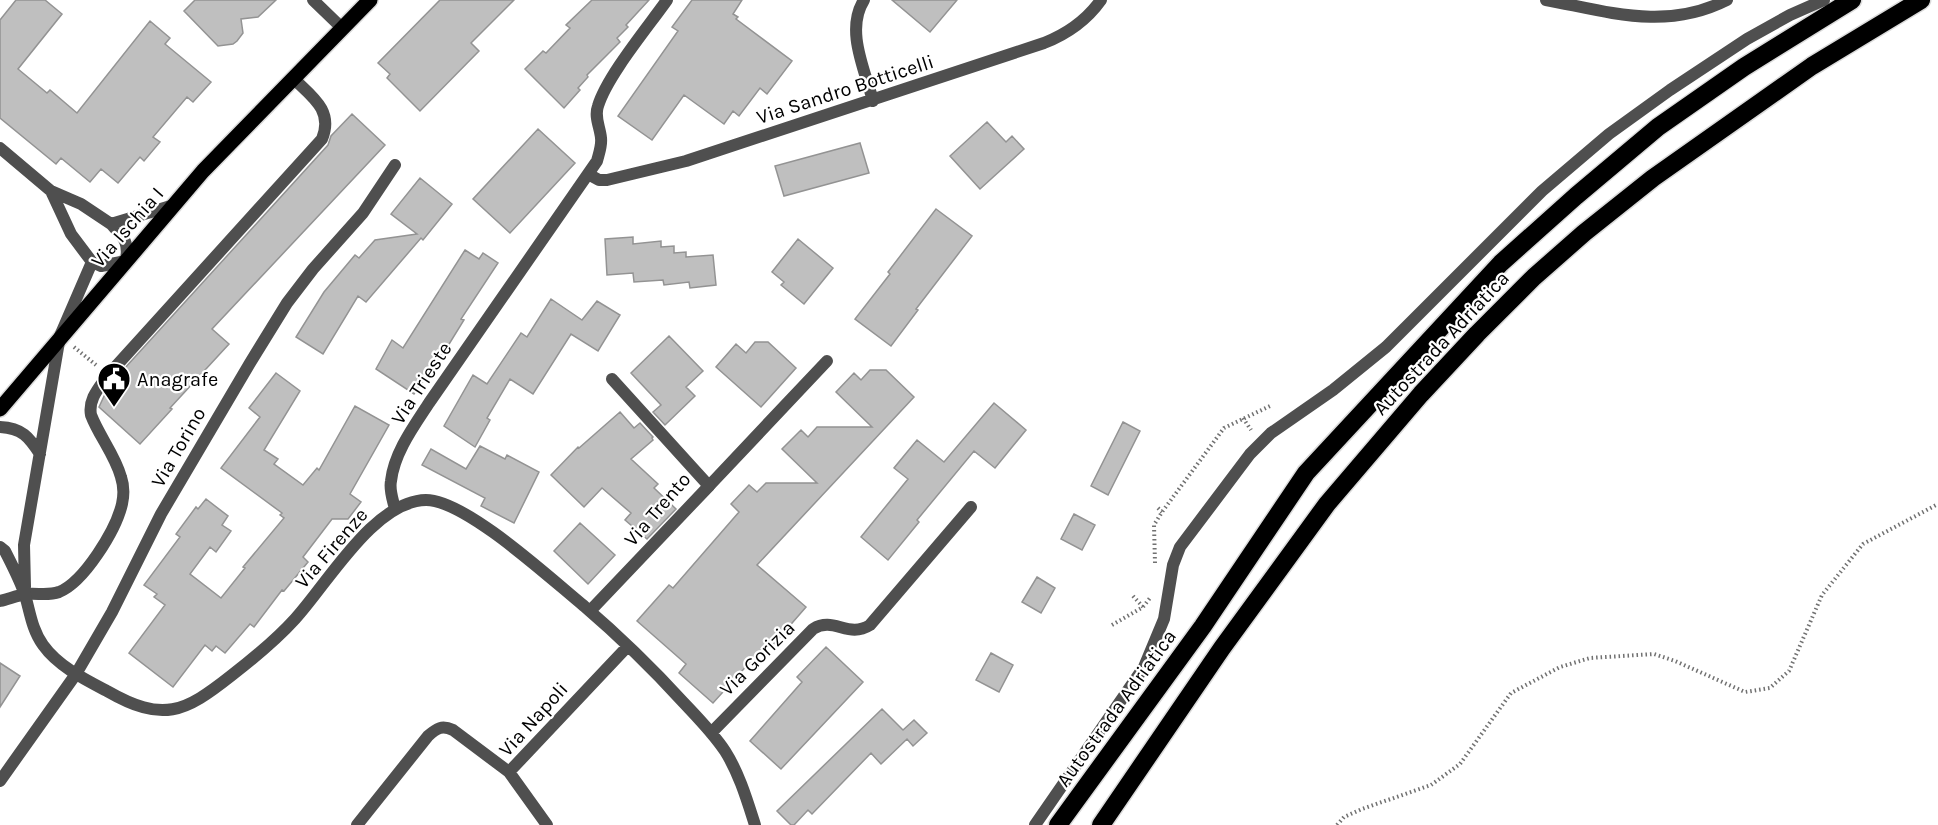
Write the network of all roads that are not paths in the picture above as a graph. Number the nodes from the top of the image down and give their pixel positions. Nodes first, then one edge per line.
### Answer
1 (313, 0) edge
2 (370, 0) edge
3 (667, 0) edge
4 (864, 0) edge
5 (1101, 0) edge
6 (1546, 0) edge
7 (1726, 0) edge
8 (1824, 0) edge
9 (1852, 0) edge
10 (1921, 0) edge
11 (342, 28) junction
12 (293, 78) junction
13 (873, 101) junction
14 (0, 148) edge
15 (395, 165) dead end
16 (588, 174) junction
17 (51, 191) junction
18 (174, 205) junction
19 (111, 224) junction
20 (126, 261) junction
21 (92, 262) junction
22 (60, 336) junction
23 (827, 361) dead end
24 (612, 380) dead end
25 (0, 409) edge
26 (0, 427) edge
27 (40, 454) junction
28 (709, 486) junction
29 (971, 507) dead end
30 (395, 509) junction
31 (2, 546) edge
32 (25, 594) junction
33 (0, 601) edge
34 (590, 611) junction
35 (628, 646) junction
36 (76, 674) junction
37 (711, 732) junction
38 (509, 772) junction
39 (0, 781) edge
40 (357, 825) edge
41 (547, 825) edge
42 (755, 825) edge
43 (1035, 825) edge
44 (1058, 825) edge
45 (1101, 825) edge

1 - 11 street
2 - 11 main road, Via Ischia I
3 - 16 street
4 - 13 street
5 - 13 street, Via Sandro Botticelli
6 - 7 street
8 - 43 street
9 - 44 highway, Autostrada Adriatica
10 - 45 highway, Autostrada Adriatica
11 - 12 main road, Via Ischia I
12 - 18 main road, Via Ischia I
12 - 32 street
13 - 16 street, Via Sandro Botticelli
14 - 17 street
15 - 36 street, Via Torino
16 - 30 street, Via Trieste
17 - 19 street
17 - 21 street
18 - 19 street
18 - 20 main road, Via Ischia I
19 - 20 street
20 - 21 street
20 - 22 main road, Via Ischia I
21 - 22 street
22 - 25 main road, Via Ischia I
22 - 27 street
23 - 28 street
24 - 28 street, Via Trento
26 - 27 street
27 - 32 street
28 - 34 street, Via Trento
29 - 37 street, Via Gorizia
30 - 34 street, Via Firenze
30 - 36 street, Via Firenze
31 - 32 street
32 - 33 street
32 - 36 street, Via Firenze
34 - 35 street, Via Firenze
35 - 37 street, Via Firenze
35 - 38 street, Via Napoli
36 - 39 street, Via Torino
37 - 42 street, Via Firenze
38 - 40 street
38 - 41 street, Via Napoli

